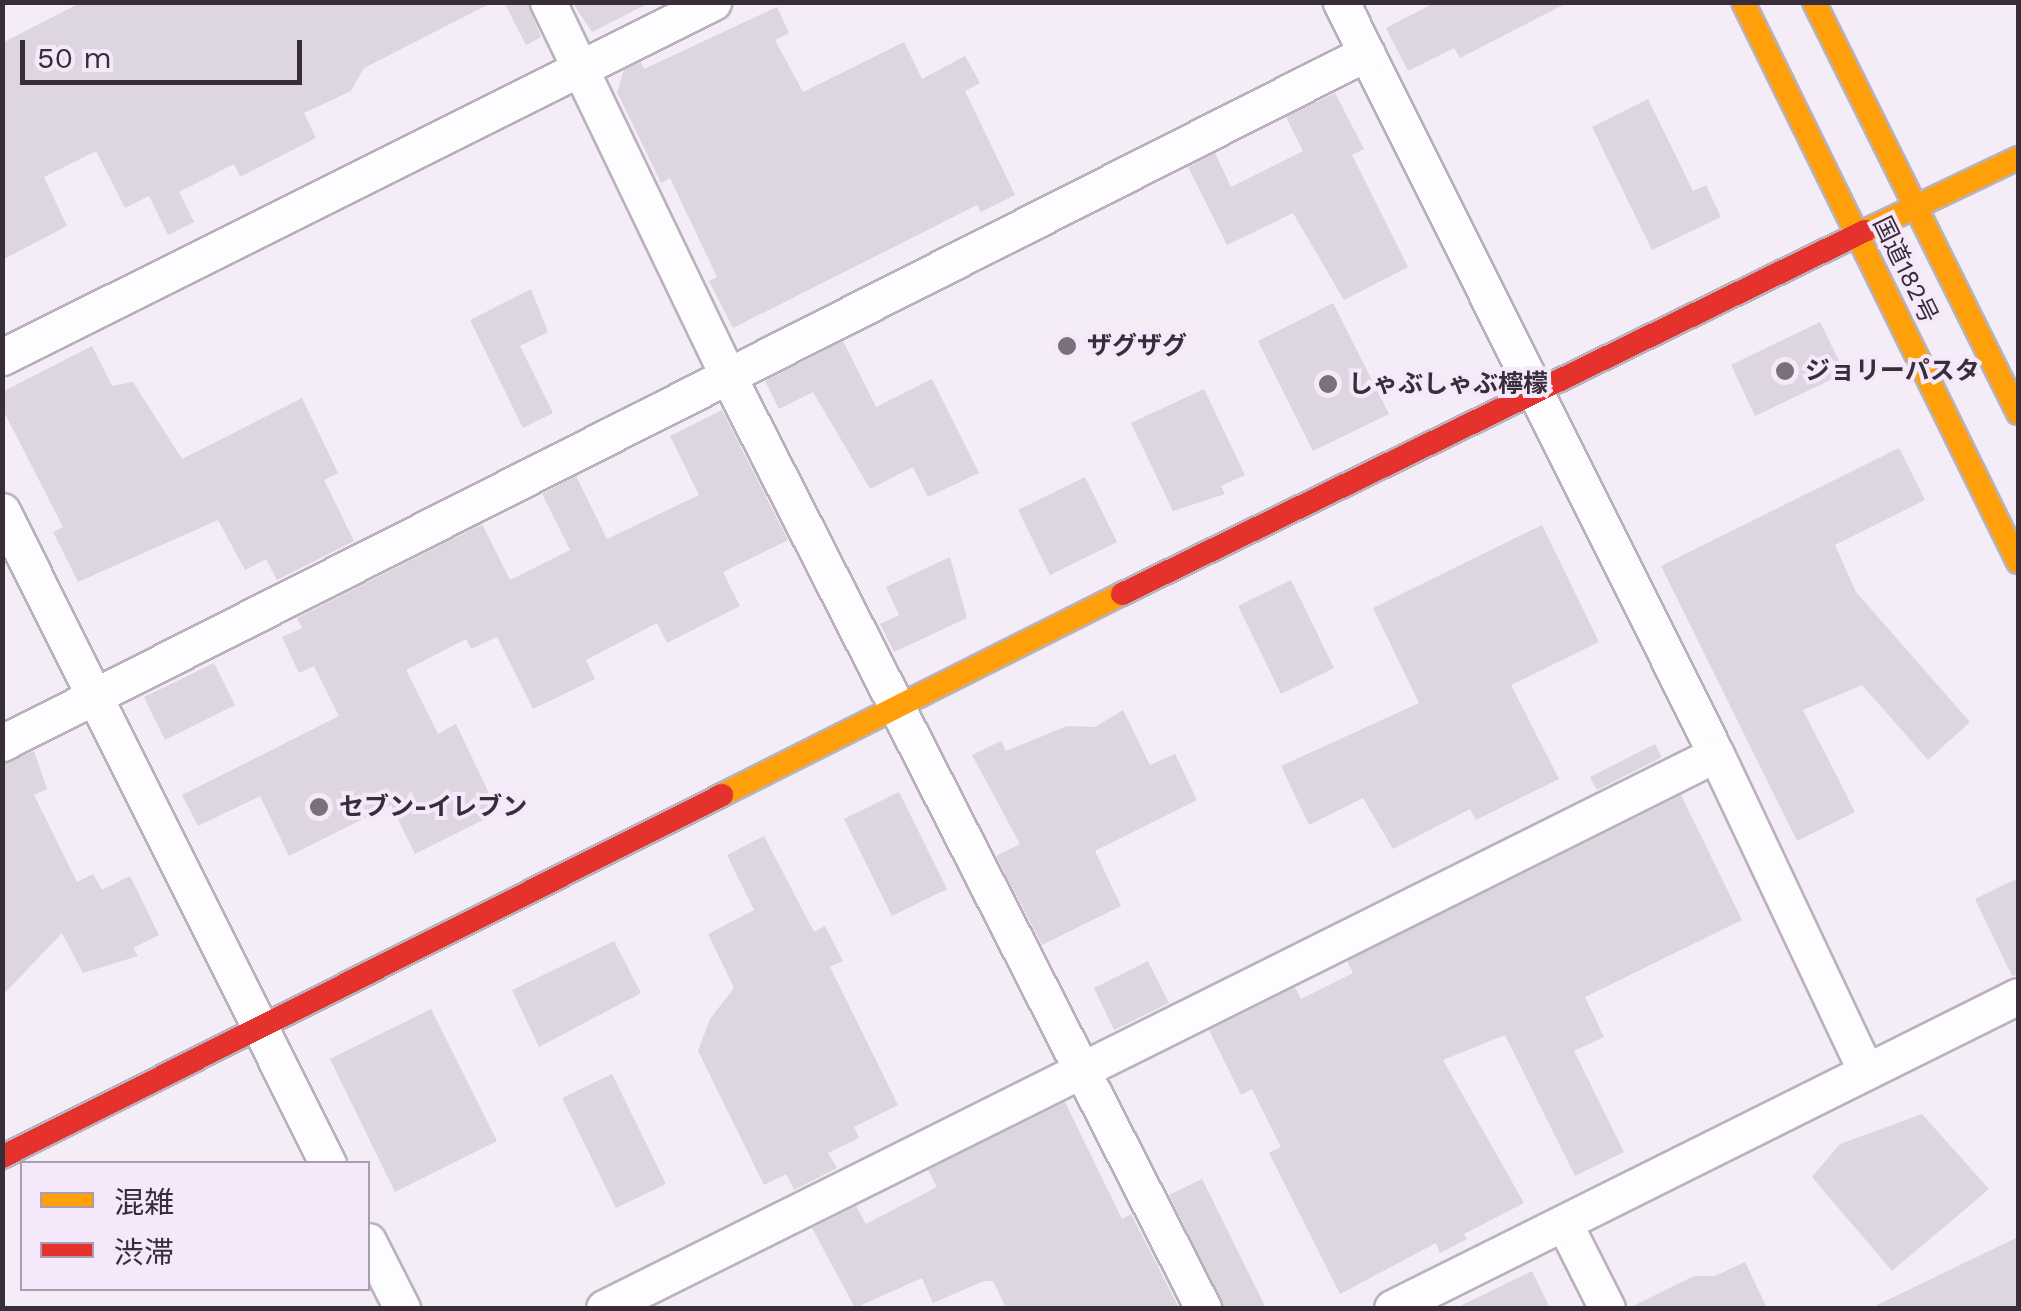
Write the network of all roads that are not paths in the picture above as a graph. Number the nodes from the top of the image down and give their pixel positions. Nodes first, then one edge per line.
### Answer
1 (548, 2) edge
2 (712, 2) edge
3 (1341, 2) edge
4 (1742, 2) edge
5 (1814, 2) edge
6 (1366, 53) junction
7 (580, 68) junction
8 (2018, 158) edge
9 (1917, 208) junction
10 (1858, 237) junction
11 (2, 357) edge
12 (728, 376) junction
13 (1534, 388) junction
14 (2018, 413) edge
15 (2, 510) edge
16 (2018, 562) edge
17 (96, 697) junction
18 (900, 711) junction
19 (2, 743) edge
20 (1716, 754) junction
21 (2018, 996) edge
22 (260, 1028) junction
23 (1079, 1072) junction
24 (1866, 1072) junction
25 (2, 1157) edge
26 (326, 1161) edge
27 (1566, 1225) junction
28 (370, 1245) edge
29 (402, 1308) edge
30 (604, 1308) edge
31 (1203, 1308) edge
32 (1392, 1308) edge
33 (1607, 1308) edge

1 - 7 street
2 - 7 street
3 - 6 street
4 - 10 main road, 国道182号
5 - 9 main road, 国道182号
6 - 12 street
6 - 13 street
7 - 11 street
7 - 12 street
8 - 9 main road
9 - 10 main road
9 - 14 main road, 国道182号
10 - 13 main road
10 - 16 main road, 国道182号
12 - 17 street
12 - 18 street
13 - 18 main road
13 - 20 street
15 - 17 street
17 - 19 street
17 - 22 street
18 - 22 main road
18 - 23 street
20 - 23 street
20 - 24 street
21 - 24 street
22 - 25 main road
22 - 26 street
23 - 30 street
23 - 31 street
24 - 27 street
27 - 32 street
27 - 33 street
28 - 29 street

